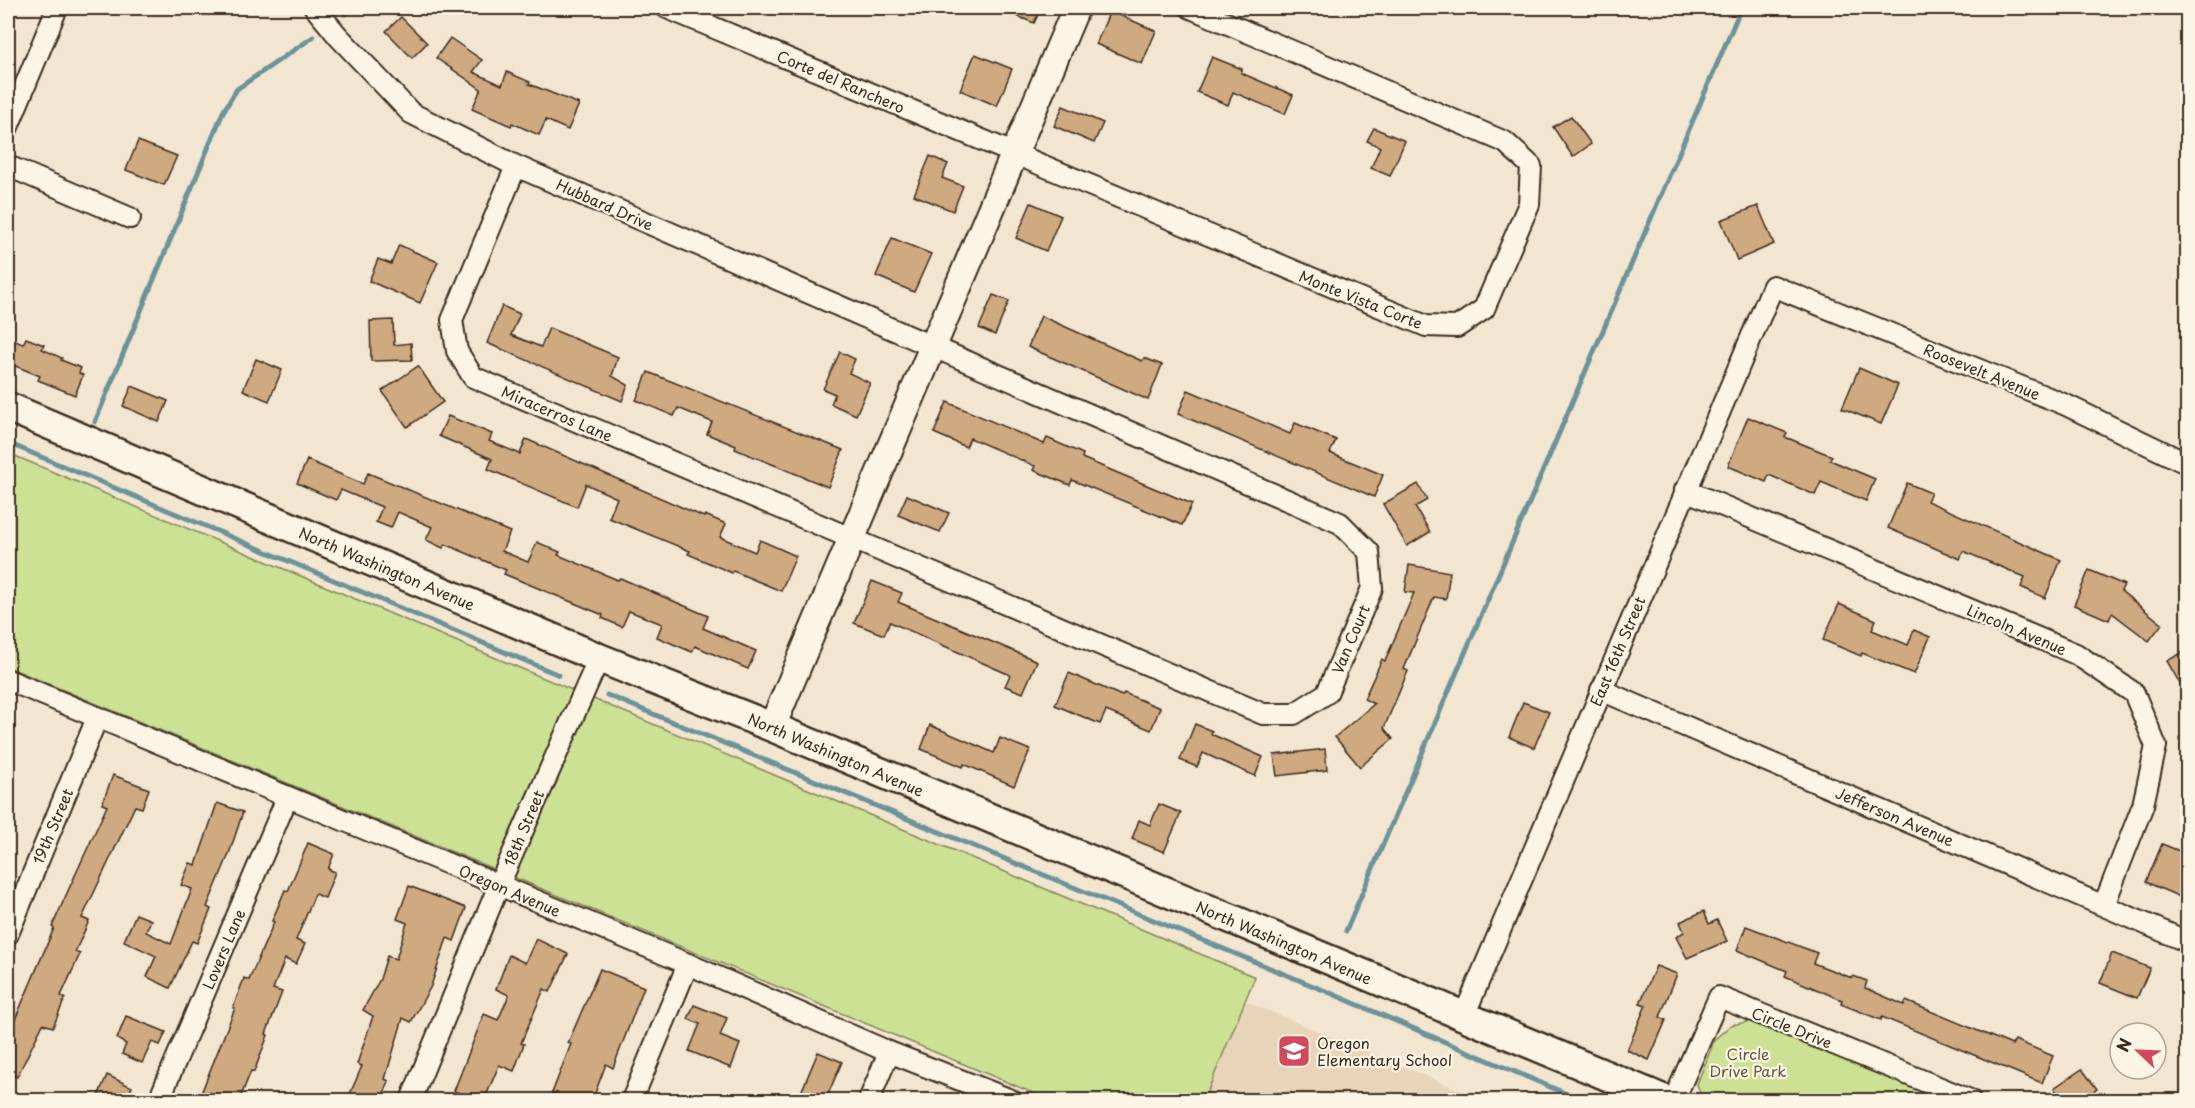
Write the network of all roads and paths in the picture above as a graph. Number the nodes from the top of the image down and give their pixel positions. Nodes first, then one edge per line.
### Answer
1 (57, 8) edge
2 (315, 8) edge
3 (668, 8) edge
4 (1076, 8) edge
5 (1191, 8) edge
6 (8, 127) edge
7 (1014, 154) junction
8 (8, 166) edge
9 (516, 166) junction
10 (130, 218) dead end
11 (1773, 286) joint
12 (933, 347) junction
13 (8, 408) edge
14 (2187, 464) edge
15 (1685, 489) junction
16 (852, 539) junction
17 (599, 657) junction
18 (8, 680) edge
19 (1601, 690) junction
20 (97, 718) junction
21 (772, 727) junction
22 (287, 798) junction
23 (499, 885) junction
24 (2103, 905) junction
25 (8, 934) edge
26 (2187, 942) edge
27 (688, 964) junction
28 (1463, 1017) junction
29 (889, 1052) junction
30 (159, 1101) edge
31 (411, 1101) edge
32 (632, 1101) edge
33 (869, 1101) edge
34 (1011, 1101) edge
35 (1665, 1101) edge
36 (1674, 1101) edge
37 (1970, 1101) edge

1 - 6 street
2 - 9 street, Hubbard Drive
3 - 7 street, Corte del Ranchero
4 - 7 street
5 - 7 street, Monte Vista Corte
7 - 12 street
8 - 10 street
9 - 12 street, Hubbard Drive
9 - 16 street, Miracerros Lane
11 - 14 street, Roosevelt Avenue
11 - 15 street, East 16th Street
12 - 16 street
12 - 16 street, Van Court
13 - 17 main road, North Washington Avenue
15 - 19 street, East 16th Street
15 - 24 street, Lincoln Avenue
16 - 21 street
17 - 21 main road, North Washington Avenue
17 - 23 street, 18th Street
18 - 20 street, Oregon Avenue
19 - 24 street, Jefferson Avenue
19 - 28 street, East 16th Street
20 - 22 street, Oregon Avenue
20 - 25 street, 19th Street
21 - 28 main road, North Washington Avenue
22 - 23 street, Oregon Avenue
22 - 30 street, Lovers Lane
23 - 27 street, Oregon Avenue
23 - 31 street, 18th Street
24 - 26 street, Jefferson Avenue
27 - 29 street, Oregon Avenue
27 - 32 street
28 - 35 main road, North Washington Avenue
29 - 33 street
29 - 34 street, Oregon Avenue
36 - 37 street, Circle Drive

